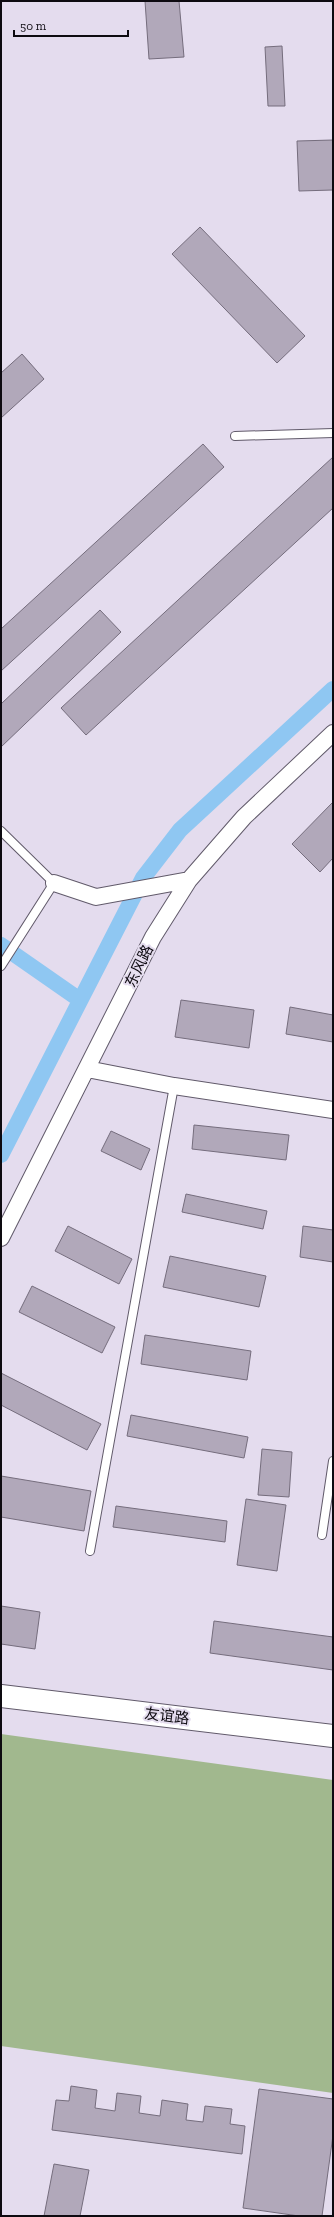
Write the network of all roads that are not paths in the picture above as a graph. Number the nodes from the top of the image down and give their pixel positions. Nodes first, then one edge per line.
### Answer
1 (333, 433) edge
2 (235, 436) dead end
3 (333, 733) edge
4 (1, 831) edge
5 (189, 880) junction
6 (54, 883) junction
7 (1, 966) edge
8 (87, 1069) junction
9 (174, 1086) junction
10 (333, 1110) edge
11 (1, 1238) edge
12 (333, 1461) edge
13 (322, 1534) dead end
14 (90, 1551) dead end
15 (1, 1696) edge
16 (333, 1736) edge

1 - 2 lane
3 - 5 street, 东风路
4 - 6 lane
5 - 6 street
5 - 8 street, 东风路
6 - 7 lane
8 - 9 street
8 - 11 street, 东风路
9 - 10 street
9 - 14 lane
12 - 13 lane
15 - 16 street, 友谊路

